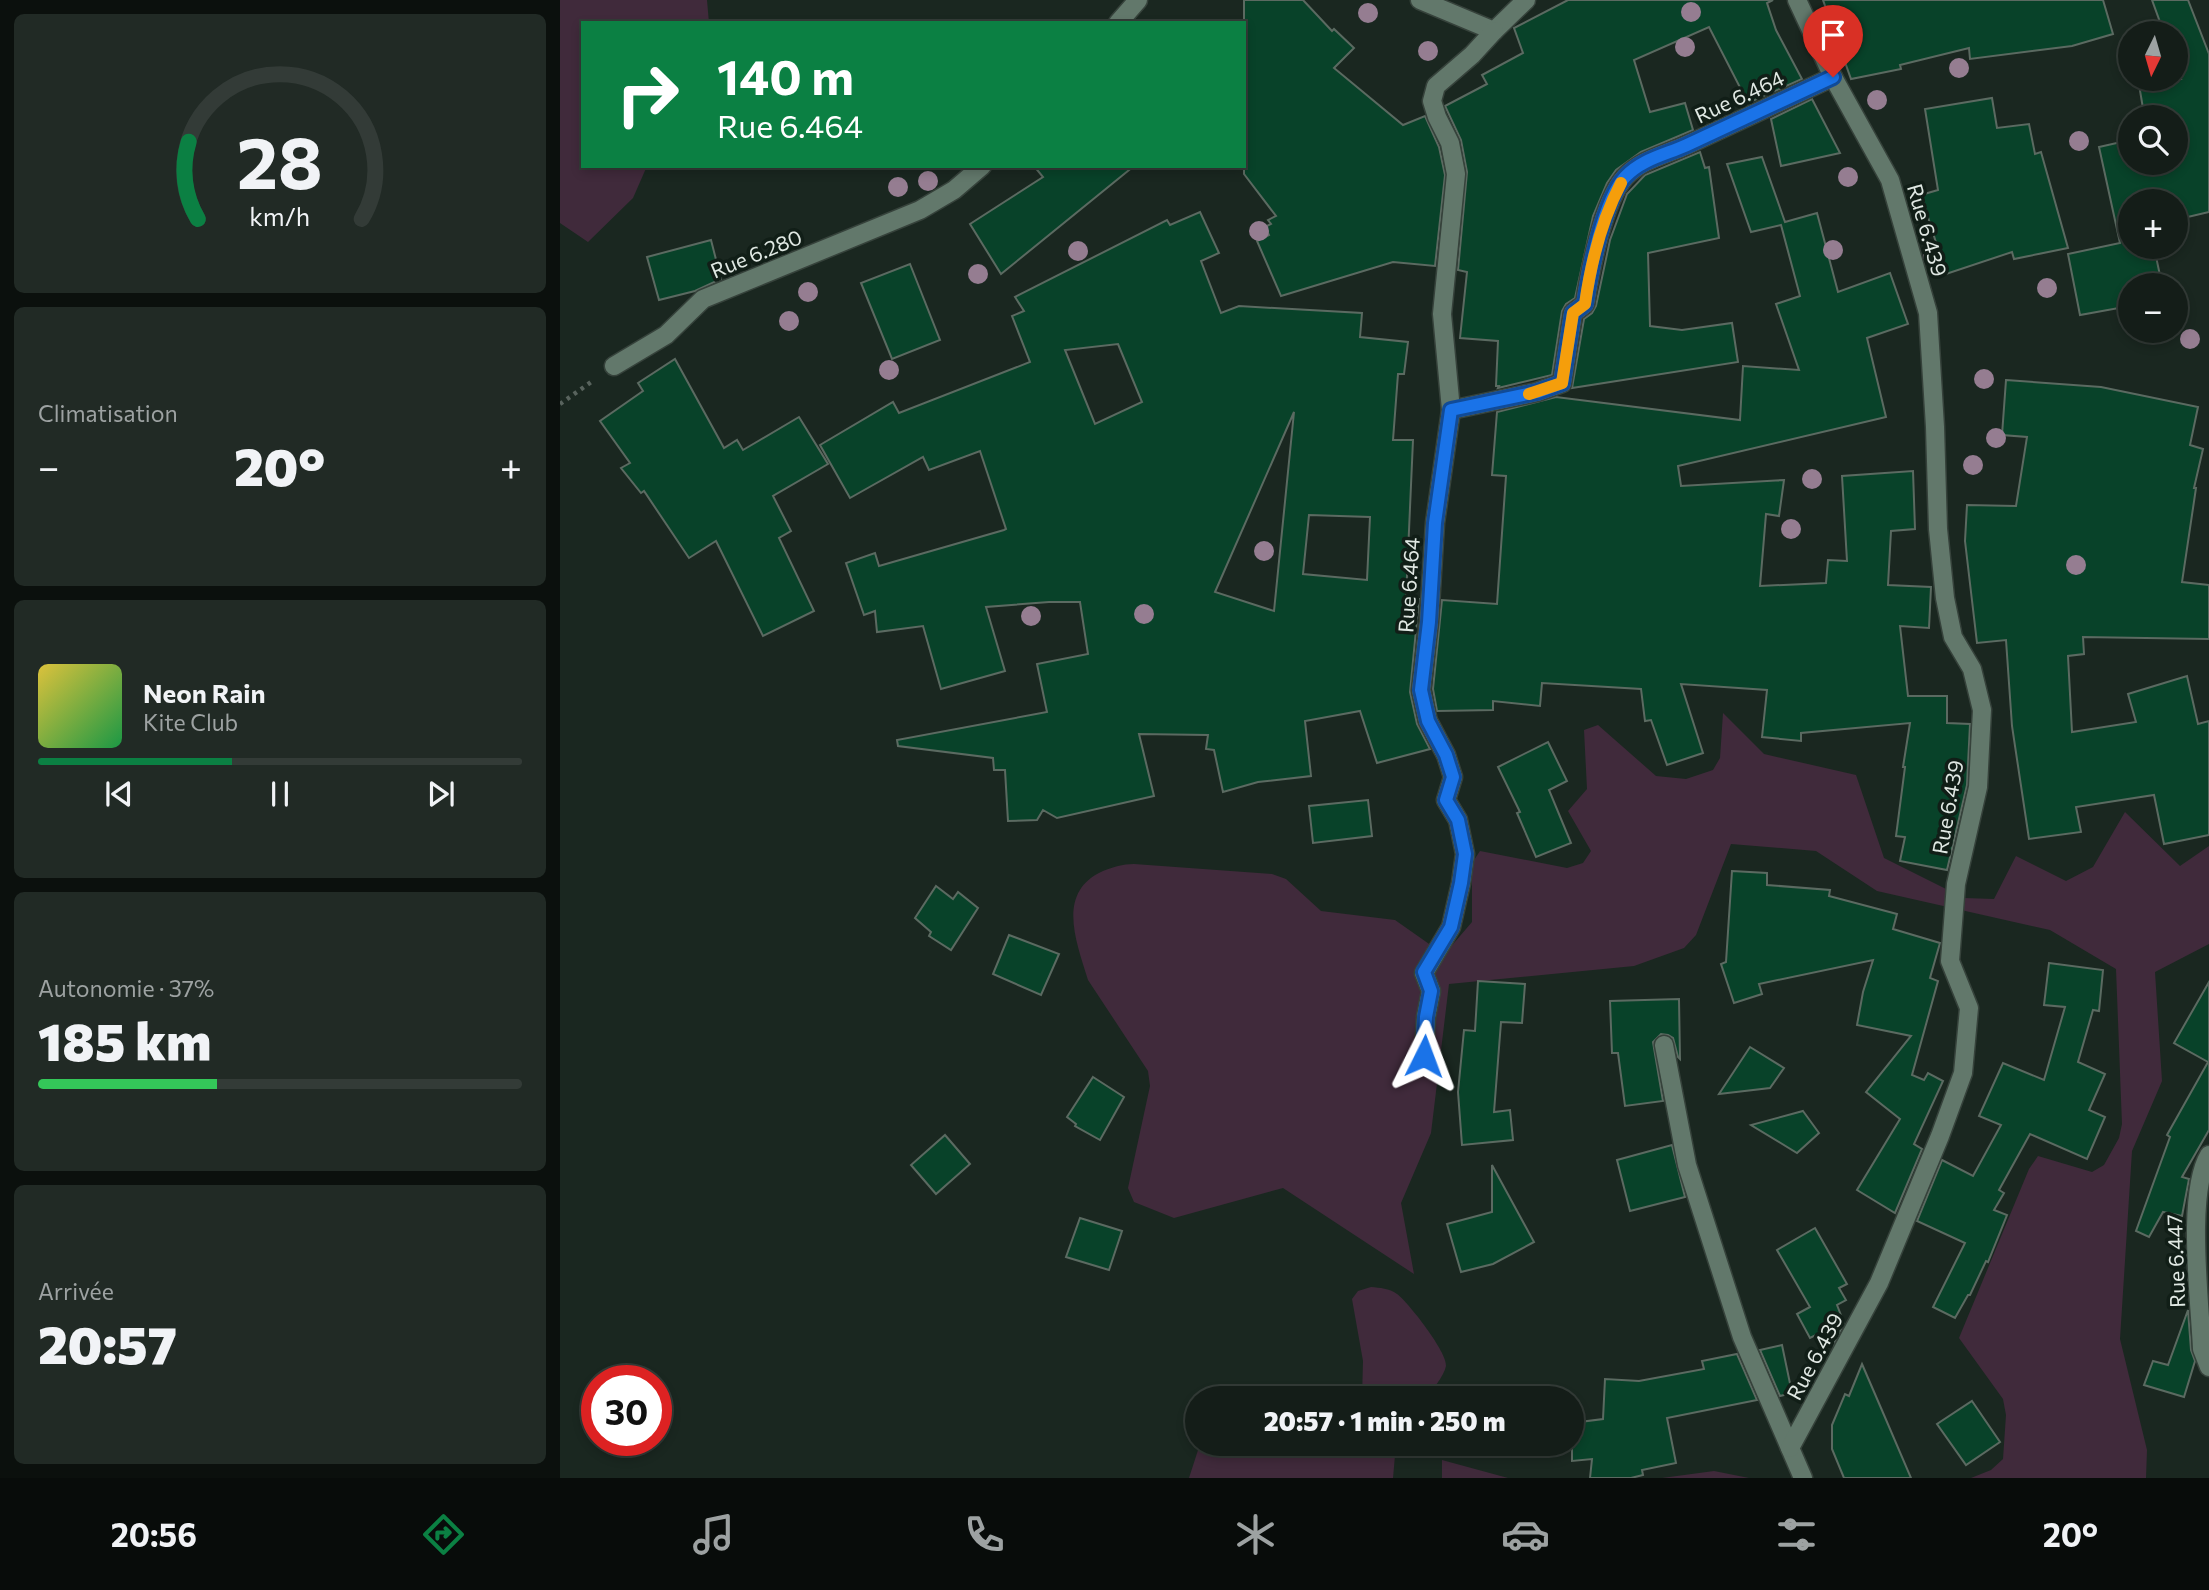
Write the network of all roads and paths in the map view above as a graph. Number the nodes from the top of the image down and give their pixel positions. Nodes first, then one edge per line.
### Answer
1 (1138, 0) edge
2 (1420, 0) edge
3 (1527, 0) edge
4 (1797, 0) edge
5 (1120, 21) edge
6 (1494, 32) junction
7 (1833, 77) junction
8 (980, 168) edge
9 (614, 366) joint
10 (560, 404) edge
11 (1451, 410) junction
12 (1664, 1045) dead end
13 (1424, 1056) dead end
14 (2209, 1155) edge
15 (2209, 1367) edge
16 (1790, 1448) junction
17 (1803, 1478) edge

1 - 5 street
2 - 6 street
3 - 6 street
4 - 7 street, Rue 6.439
6 - 11 street
7 - 11 street, Rue 6.464
7 - 16 street, Rue 6.439
8 - 9 street, Rue 6.280
9 - 10 path
11 - 13 street, Rue 6.464
12 - 16 street
14 - 15 street, Rue 6.447
16 - 17 street

